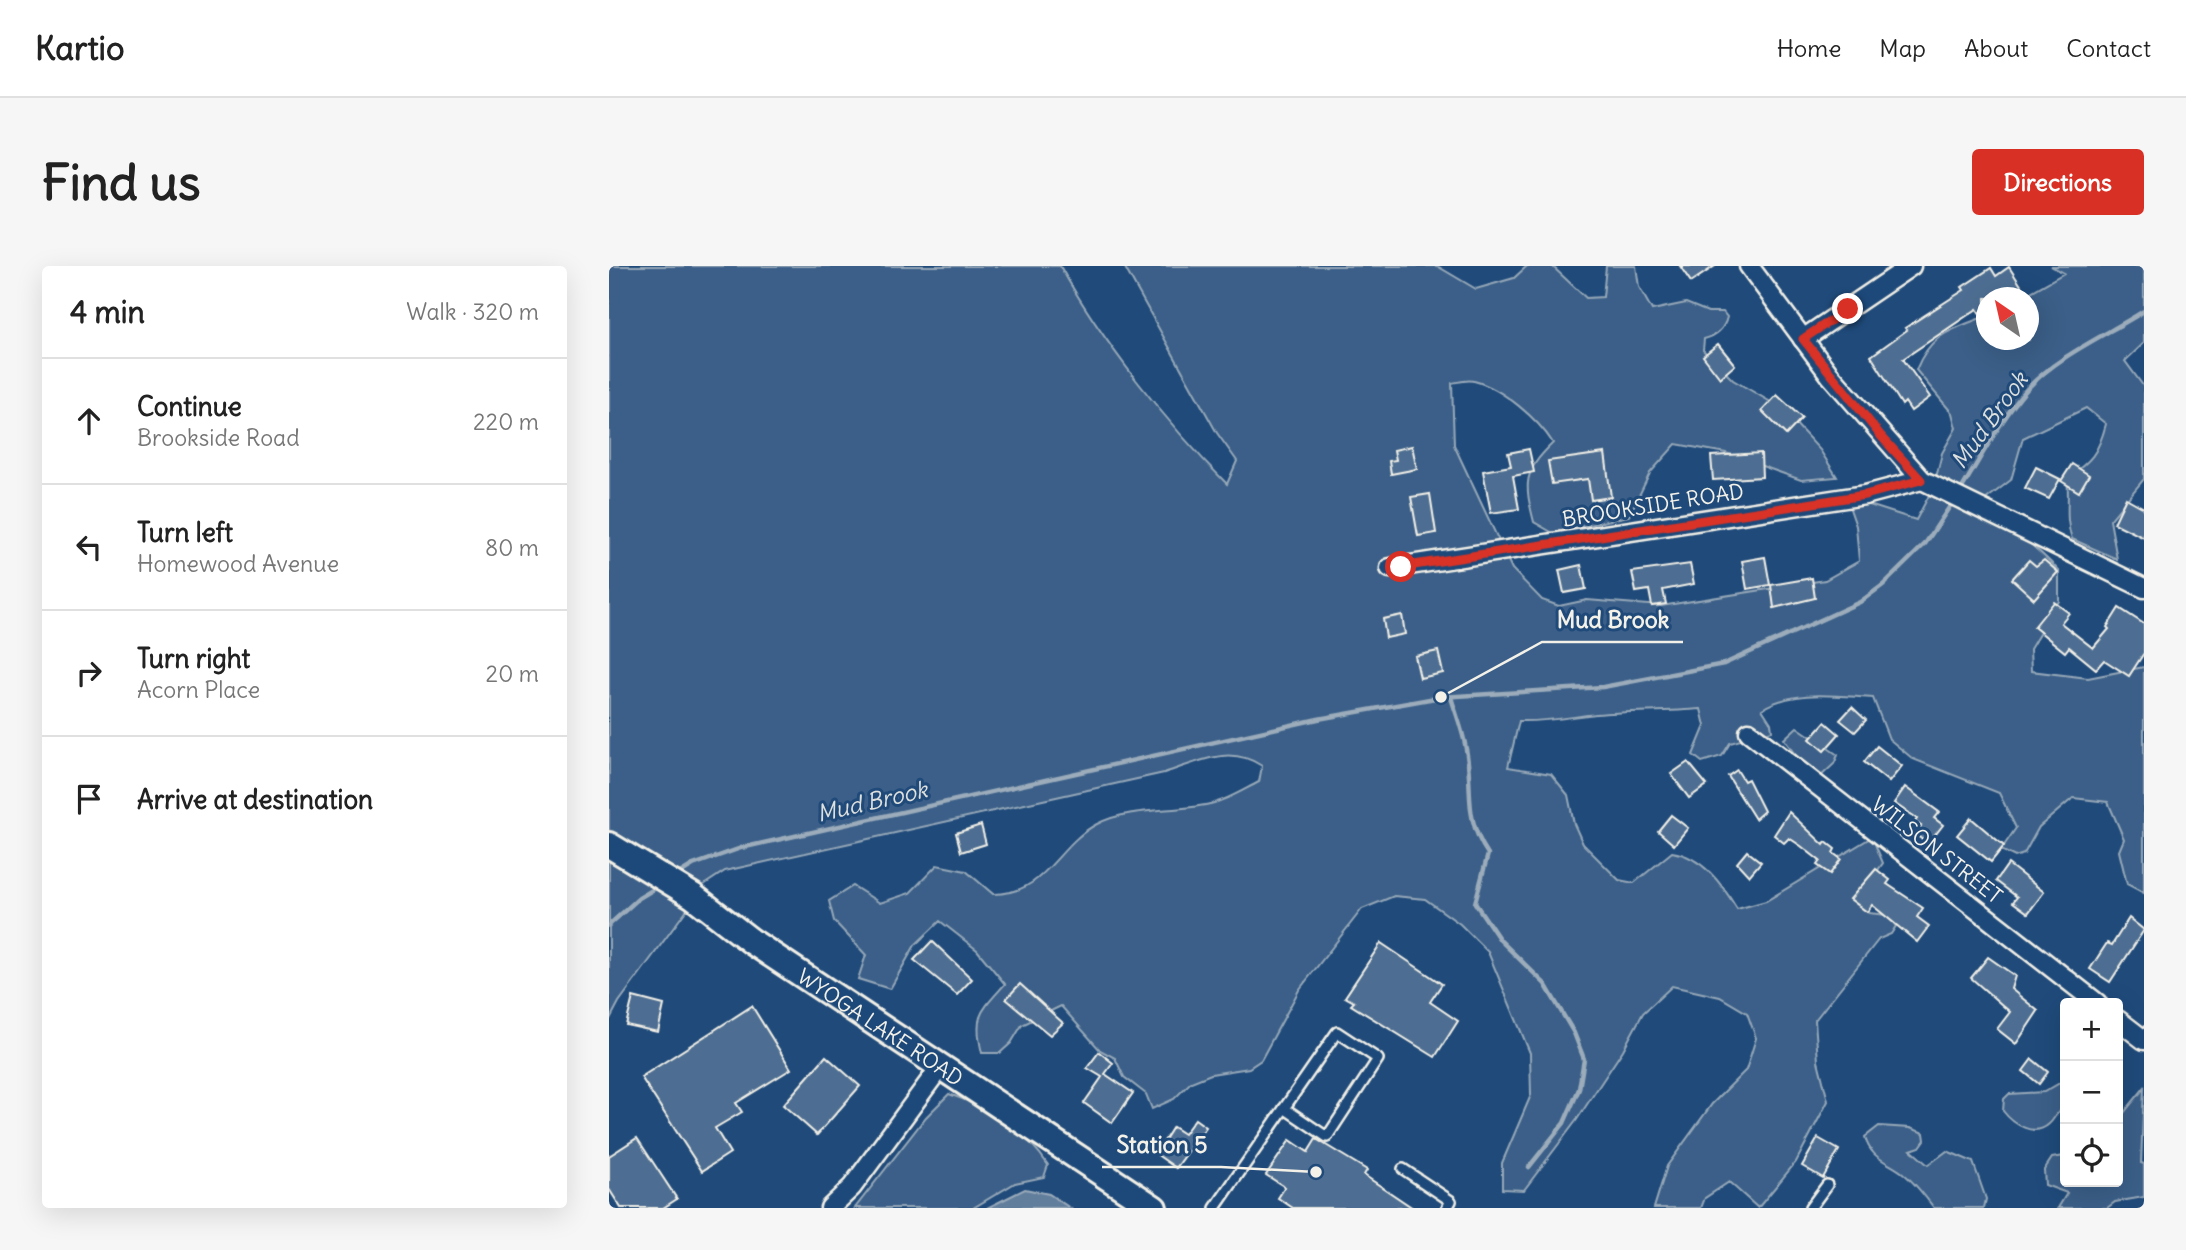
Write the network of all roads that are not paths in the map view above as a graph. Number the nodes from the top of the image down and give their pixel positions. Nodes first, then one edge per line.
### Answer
1 (1749, 266) edge
2 (1911, 266) edge
3 (1803, 339) junction
4 (1928, 483) junction
5 (1390, 568) dead end
6 (2144, 588) edge
7 (1749, 732) dead end
8 (619, 852) edge
9 (2091, 998) edge
10 (2123, 1024) edge
11 (2144, 1040) edge
12 (941, 1066) junction
13 (1284, 1108) junction
14 (1403, 1169) dead end
15 (1827, 1185) dead end
16 (829, 1208) edge
17 (1154, 1208) edge
18 (1215, 1208) edge
19 (1447, 1208) edge
20 (1810, 1208) edge

1 - 3 street
2 - 3 street
3 - 4 street
4 - 5 street, BROOKSIDE ROAD
4 - 6 street
7 - 9 street, WILSON STREET
8 - 12 street, WYOGA LAKE ROAD
10 - 11 street
12 - 16 street
12 - 17 street, WYOGA LAKE ROAD
13 - 13 lane
13 - 18 lane
14 - 19 lane
15 - 20 lane

